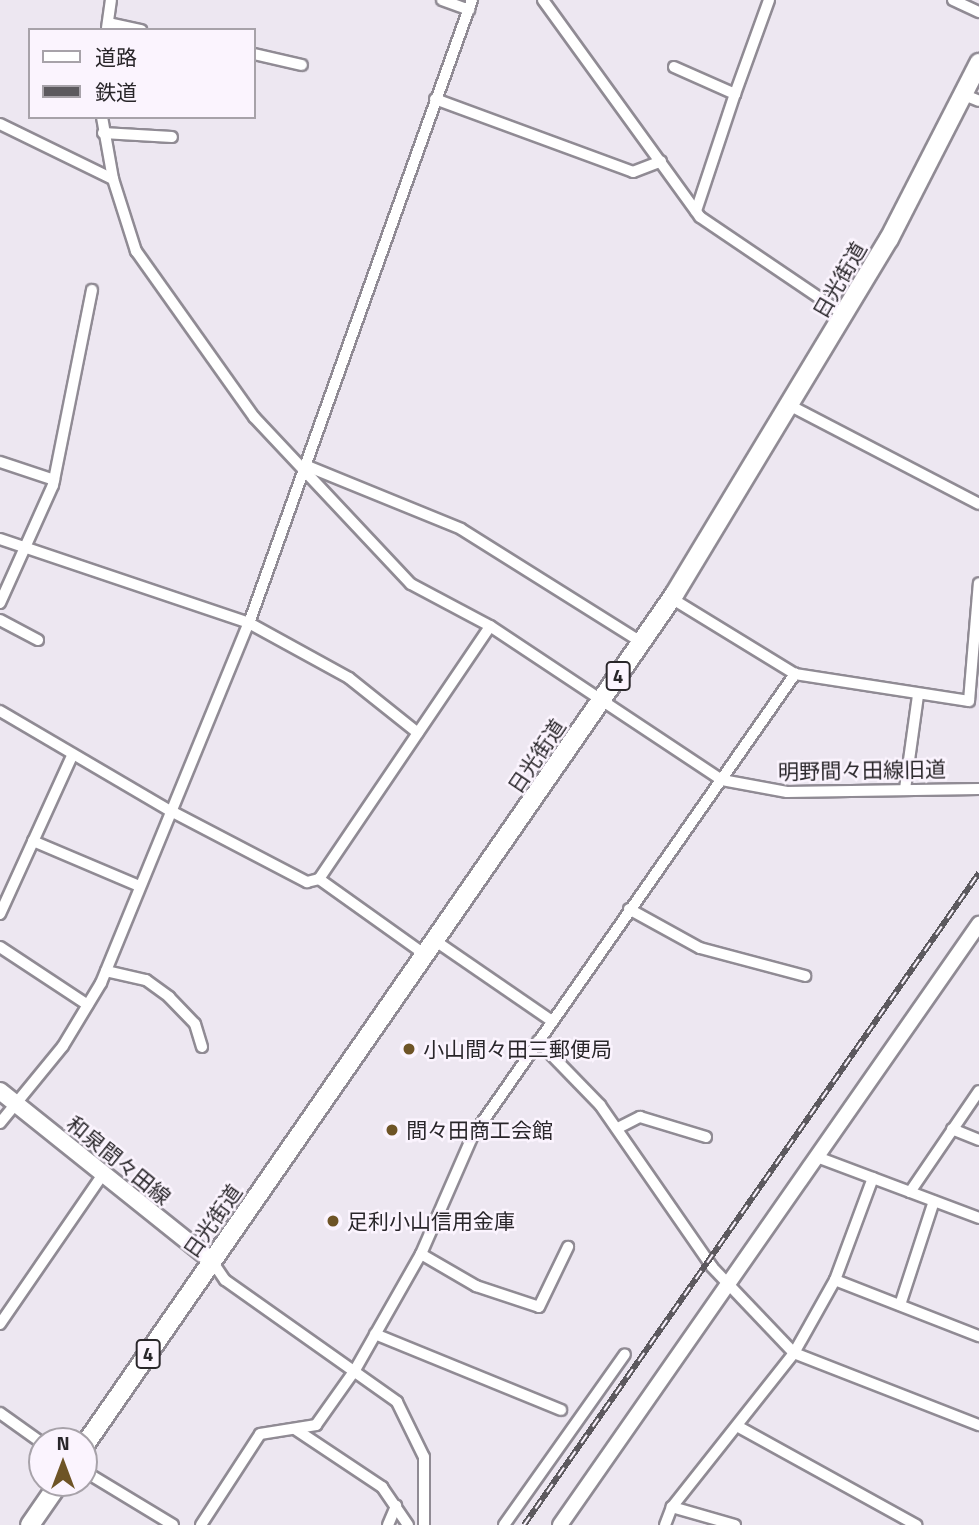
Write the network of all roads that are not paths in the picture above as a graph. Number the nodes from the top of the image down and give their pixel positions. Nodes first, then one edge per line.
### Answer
1 (111, 0) edge
2 (442, 0) edge
3 (543, 0) edge
4 (769, 0) edge
5 (953, 0) edge
6 (470, 5) edge
7 (979, 12) edge
8 (107, 26) edge
9 (256, 54) edge
10 (979, 63) edge
11 (302, 65) dead end
12 (674, 67) dead end
13 (735, 94) junction
14 (971, 97) edge
15 (435, 99) junction
16 (102, 119) edge
17 (0, 124) edge
18 (103, 133) junction
19 (172, 137) dead end
20 (661, 161) junction
21 (113, 180) junction
22 (696, 211) junction
23 (92, 290) dead end
24 (845, 315) junction
25 (791, 405) junction
26 (0, 462) edge
27 (306, 470) junction
28 (54, 480) junction
29 (979, 488) edge
30 (977, 502) edge
31 (0, 539) edge
32 (28, 549) junction
33 (979, 583) edge
34 (671, 598) junction
35 (0, 603) edge
36 (0, 620) edge
37 (249, 623) junction
38 (490, 626) junction
39 (38, 640) dead end
40 (641, 642) junction
41 (795, 674) junction
42 (918, 695) junction
43 (601, 702) junction
44 (0, 711) edge
45 (418, 733) junction
46 (72, 756) junction
47 (722, 780) junction
48 (905, 789) junction
49 (979, 789) edge
50 (169, 810) junction
51 (33, 841) junction
52 (319, 879) junction
53 (139, 886) junction
54 (629, 909) junction
55 (0, 914) edge
56 (979, 924) edge
57 (0, 947) edge
58 (432, 949) junction
59 (106, 971) junction
60 (805, 976) dead end
61 (88, 1005) junction
62 (552, 1021) junction
63 (538, 1041) junction
64 (202, 1046) dead end
65 (0, 1091) edge
66 (979, 1091) edge
67 (17, 1104) junction
68 (0, 1123) edge
69 (618, 1128) junction
70 (952, 1129) junction
71 (706, 1137) dead end
72 (979, 1140) edge
73 (817, 1157) junction
74 (103, 1174) junction
75 (873, 1178) junction
76 (911, 1192) junction
77 (934, 1201) junction
78 (979, 1218) edge
79 (568, 1247) dead end
80 (421, 1254) junction
81 (212, 1261) junction
82 (835, 1279) junction
83 (727, 1282) junction
84 (900, 1305) junction
85 (0, 1324) edge
86 (375, 1334) junction
87 (979, 1336) edge
88 (794, 1353) junction
89 (625, 1354) dead end
90 (355, 1370) junction
91 (561, 1410) dead end
92 (0, 1413) edge
93 (979, 1425) edge
94 (737, 1426) junction
95 (97, 1427) edge
96 (295, 1429) junction
97 (28, 1433) edge
98 (98, 1479) edge
99 (49, 1497) edge
100 (396, 1506) junction
101 (672, 1507) junction
102 (30, 1525) edge
103 (173, 1525) edge
104 (201, 1525) edge
105 (388, 1525) edge
106 (408, 1525) edge
107 (424, 1525) edge
108 (504, 1525) edge
109 (560, 1525) edge
110 (664, 1525) edge
111 (735, 1525) edge
112 (916, 1525) edge

1 - 8 street
2 - 6 street
3 - 20 street
4 - 13 street
5 - 7 street
6 - 15 street
9 - 11 street
10 - 14 highway, 日光街道 / 4
12 - 13 street
13 - 22 street
14 - 24 highway, 日光街道 / 4
15 - 20 street
15 - 27 street
16 - 18 street, 明野間々田線旧道
17 - 21 street
18 - 19 street
18 - 21 street, 明野間々田線旧道
20 - 22 street
21 - 27 street, 明野間々田線旧道
22 - 24 street
23 - 28 street
24 - 25 highway, 日光街道 / 4
25 - 30 street
25 - 34 highway, 日光街道 / 4
26 - 28 street
27 - 37 street
27 - 38 street, 明野間々田線旧道
27 - 40 street
28 - 32 street
29 - 30 street
31 - 32 street
32 - 35 street
32 - 37 street
33 - 42 street
34 - 40 highway, 日光街道 / 4
34 - 41 street
36 - 39 street
37 - 45 street
37 - 50 street
38 - 43 street, 明野間々田線旧道
38 - 45 street
40 - 43 highway, 日光街道 / 4
41 - 42 street
41 - 47 street
42 - 48 street
43 - 47 street, 明野間々田線旧道
43 - 58 highway, 日光街道 / 4
44 - 46 street
45 - 52 street
46 - 50 street
46 - 51 street
47 - 48 street, 明野間々田線旧道
47 - 54 street
48 - 49 street, 明野間々田線旧道
50 - 52 street
50 - 53 street
51 - 53 street
51 - 55 street
52 - 58 street
53 - 59 street
54 - 60 street
54 - 62 street
56 - 73 street
57 - 61 street
58 - 62 street
58 - 81 highway, 日光街道 / 4
59 - 61 street
59 - 64 street
61 - 67 street
62 - 63 street
63 - 69 street
63 - 80 street
65 - 67 main road, 和泉間々田線
66 - 70 street
67 - 68 street
67 - 74 main road, 和泉間々田線
69 - 71 street
69 - 83 street
70 - 72 street
70 - 76 street
73 - 75 street
73 - 83 street
74 - 81 main road, 和泉間々田線
74 - 85 street
75 - 76 street
75 - 82 street
76 - 77 street
77 - 78 street
77 - 84 street
79 - 80 street
80 - 86 street
81 - 90 street
81 - 95 highway, 日光街道 / 4
82 - 84 street
82 - 88 street
83 - 88 street
83 - 109 street
84 - 87 street
86 - 90 street
86 - 91 street
88 - 93 street
88 - 94 street
89 - 108 street
90 - 96 street
90 - 107 street
92 - 97 street
94 - 101 street
94 - 112 street
96 - 100 street
96 - 104 street
98 - 103 street
99 - 102 highway
100 - 105 street
100 - 106 street
101 - 110 street
101 - 111 street

